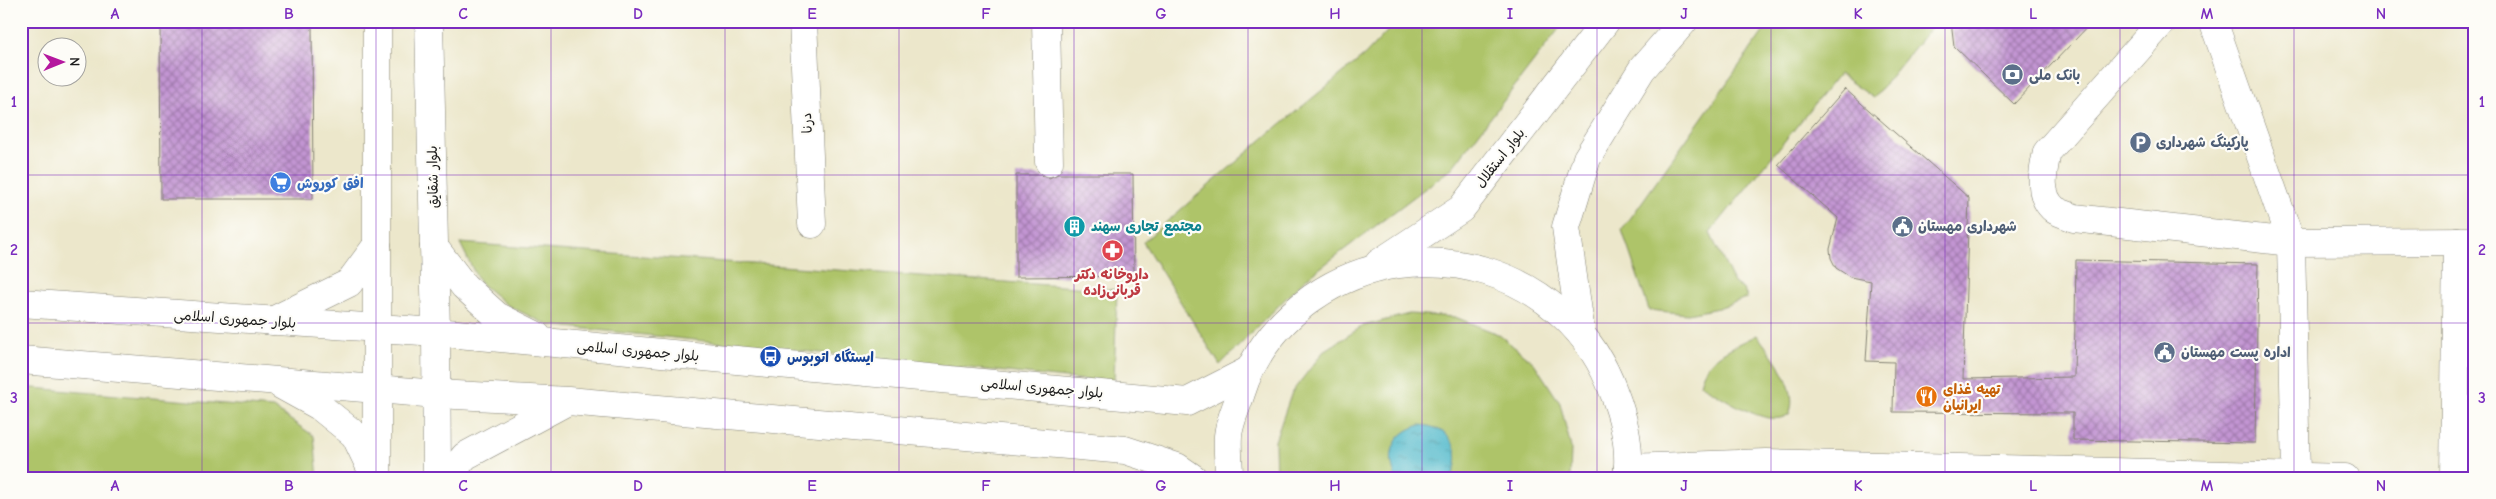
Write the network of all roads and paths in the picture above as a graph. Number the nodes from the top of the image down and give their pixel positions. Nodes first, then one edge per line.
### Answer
1 (377, 21) edge
2 (428, 21) edge
3 (802, 21) edge
4 (1046, 21) edge
5 (1606, 21) edge
6 (1684, 21) edge
7 (2163, 21) edge
8 (2213, 21) edge
9 (1049, 162) dead end
10 (812, 224) dead end
11 (2466, 240) edge
12 (2291, 242) junction
13 (377, 245) junction
14 (434, 247) junction
15 (1370, 269) junction
16 (21, 303) edge
17 (270, 322) junction
18 (378, 330) junction
19 (436, 332) junction
20 (1581, 332) junction
21 (552, 343) junction
22 (21, 360) edge
23 (1248, 371) junction
24 (271, 380) junction
25 (378, 389) junction
26 (438, 394) junction
27 (568, 401) junction
28 (1628, 473) edge
29 (2193, 476) edge
30 (2296, 476) junction
31 (376, 478) edge
32 (437, 478) edge
33 (447, 478) edge
34 (1194, 478) edge
35 (1229, 478) edge
36 (2345, 478) edge
37 (2454, 478) edge

1 - 13 street
2 - 14 street, بلوار شقایق
3 - 10 street, درنا
4 - 9 street
5 - 15 street, بلوار استقلال
6 - 20 street
7 - 12 street
8 - 12 street
11 - 12 street
11 - 37 street
12 - 30 street
13 - 17 street
13 - 18 street
14 - 19 street, بلوار شقایق
14 - 21 street
15 - 20 street
15 - 23 street
16 - 17 street, بلوار جمهوری اسلامی
17 - 18 street, بلوار جمهوری اسلامی
18 - 19 street, بلوار جمهوری اسلامی
18 - 25 street
19 - 21 street, بلوار جمهوری اسلامی
19 - 26 street, بلوار شقایق
20 - 28 street
21 - 23 street, بلوار جمهوری اسلامی
22 - 24 street
23 - 35 street
24 - 25 street
24 - 31 street
25 - 26 street
25 - 31 street
26 - 27 street
26 - 32 street, بلوار شقایق
27 - 33 street
27 - 34 street
28 - 29 street
29 - 30 street
30 - 36 street

